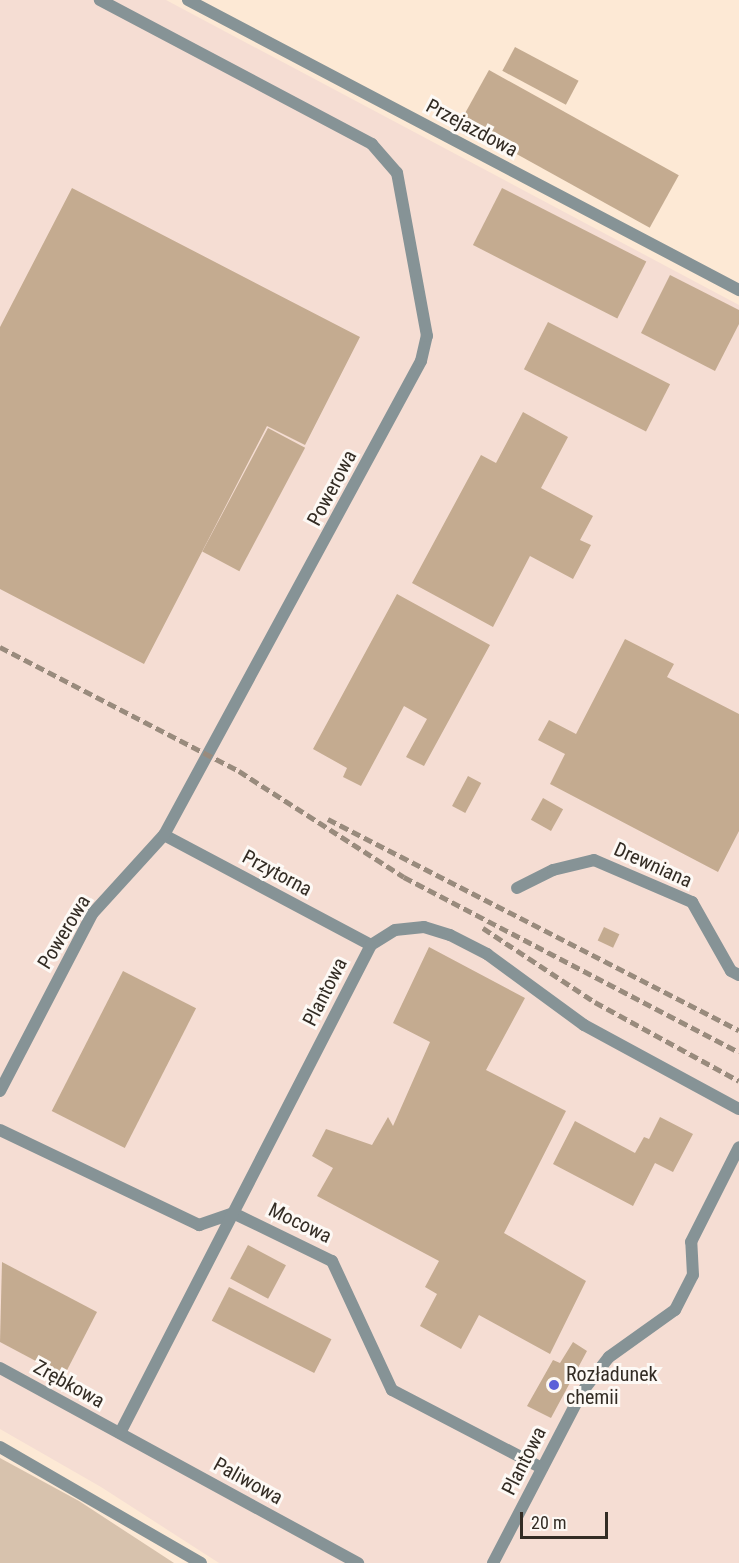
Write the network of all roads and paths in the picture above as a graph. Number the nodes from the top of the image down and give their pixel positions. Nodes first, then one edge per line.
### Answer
1 (100, 0) edge
2 (188, 0) edge
3 (739, 290) edge
4 (164, 835) junction
5 (517, 888) dead end
6 (371, 945) junction
7 (739, 975) edge
8 (0, 1091) edge
9 (739, 1109) edge
10 (0, 1130) edge
11 (739, 1147) edge
12 (233, 1213) junction
13 (0, 1368) edge
14 (120, 1434) junction
15 (0, 1447) edge
16 (542, 1468) junction
17 (201, 1563) edge
18 (358, 1563) edge
19 (493, 1563) edge

1 - 4 street, Powerowa
2 - 3 street, Przejazdowa
4 - 6 street, Przytorna
4 - 8 street, Powerowa
5 - 7 street, Drewniana
6 - 9 street, Plantowa
6 - 12 street, Plantowa
10 - 12 street
11 - 16 street, Plantowa
12 - 14 street, Plantowa
12 - 16 street, Mocowa
13 - 14 street, Zrębkowa
14 - 18 street, Paliwowa
15 - 17 street
16 - 19 street, Plantowa

